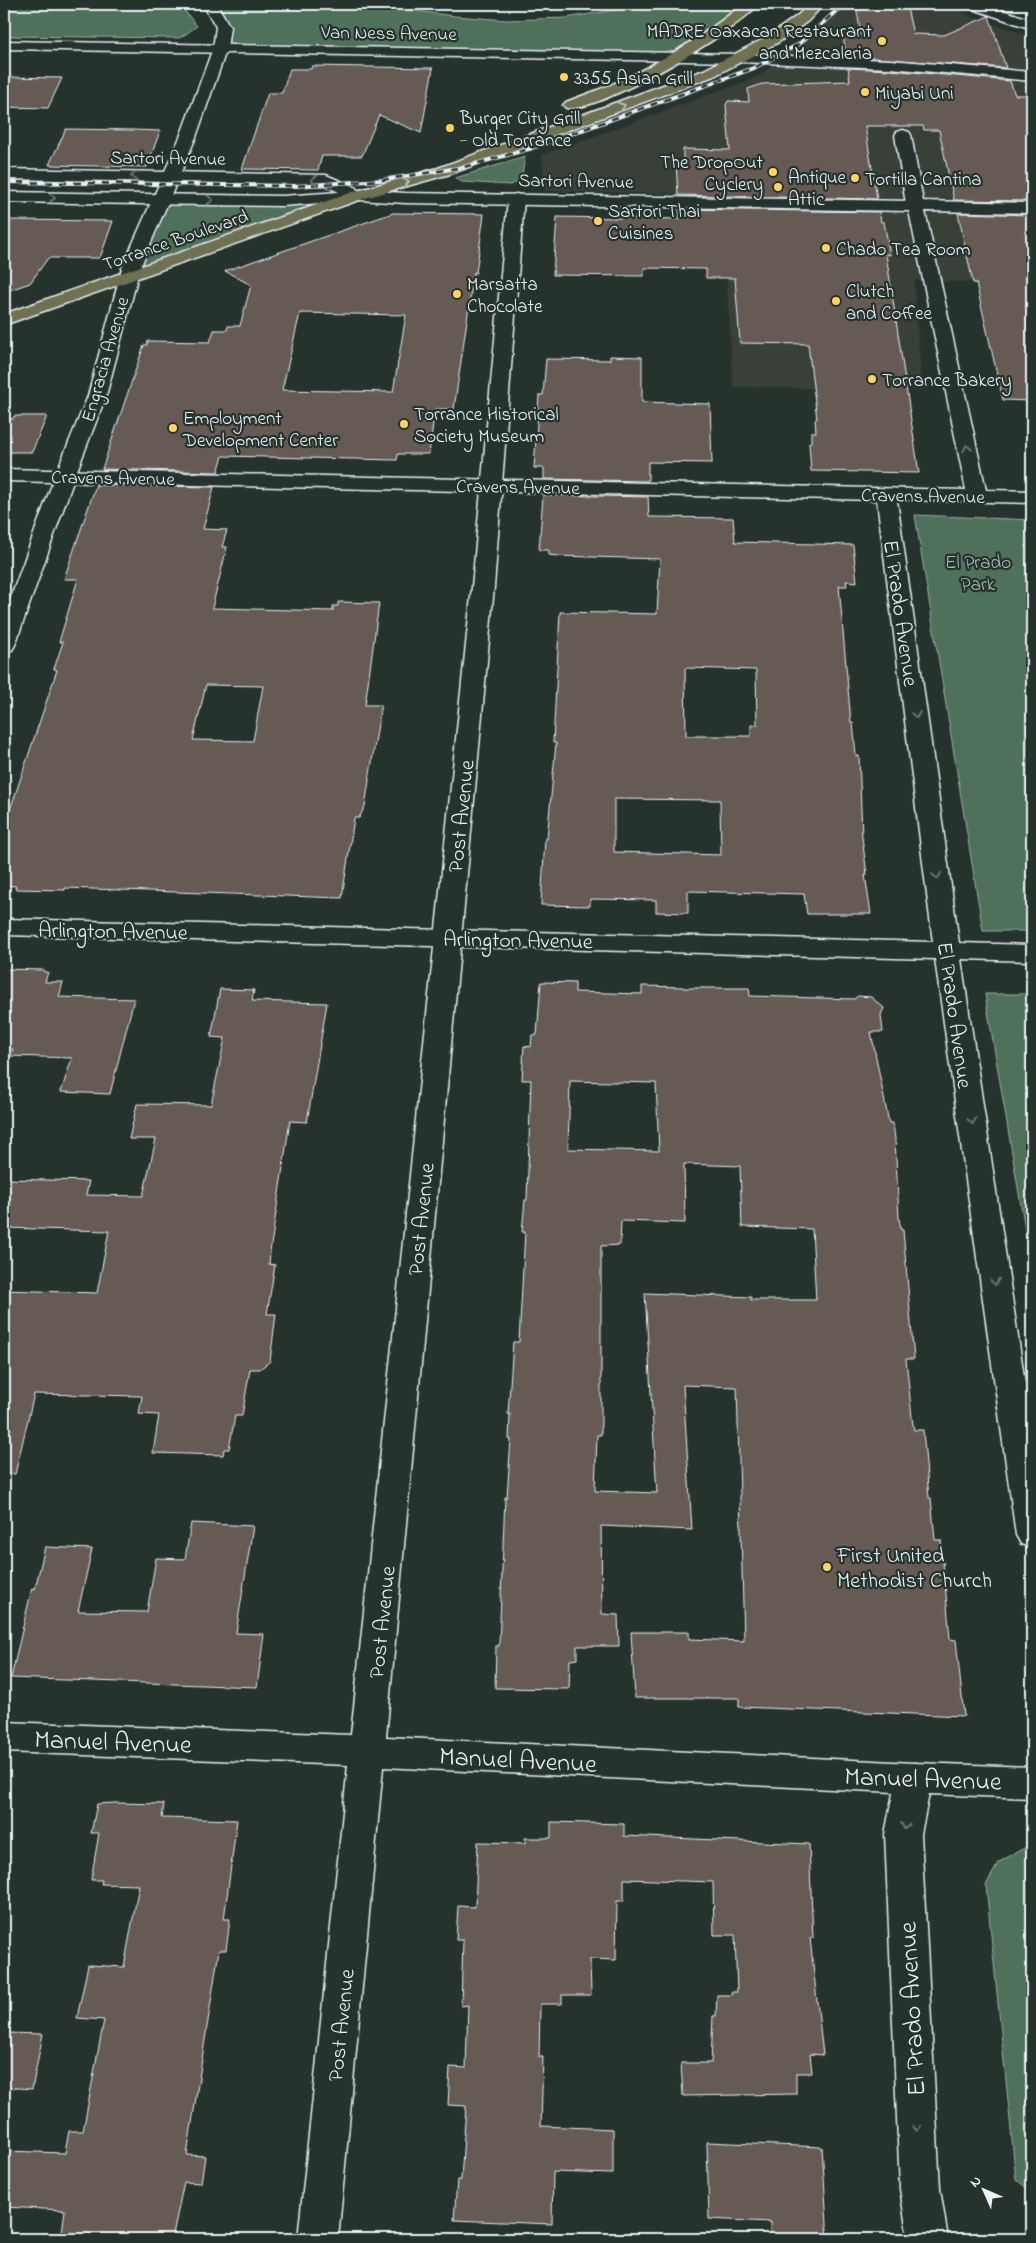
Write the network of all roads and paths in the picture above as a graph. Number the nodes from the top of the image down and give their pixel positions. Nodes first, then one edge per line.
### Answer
1 (210, 4) edge
2 (752, 4) edge
3 (817, 4) edge
4 (972, 4) edge
5 (1032, 25) edge
6 (4, 45) edge
7 (220, 48) junction
8 (579, 56) junction
9 (677, 57) junction
10 (739, 58) junction
11 (617, 75) junction
12 (1032, 77) edge
13 (555, 111) dead end
14 (904, 135) dead end
15 (427, 160) dead end
16 (4, 174) edge
17 (170, 177) junction
18 (359, 195) junction
19 (4, 197) edge
20 (162, 199) junction
21 (516, 199) junction
22 (916, 207) junction
23 (1032, 208) edge
24 (128, 278) junction
25 (4, 320) edge
26 (4, 475) edge
27 (65, 476) junction
28 (492, 485) junction
29 (886, 494) junction
30 (977, 496) junction
31 (1032, 497) edge
32 (4, 645) edge
33 (4, 927) edge
34 (448, 937) junction
35 (947, 952) junction
36 (1032, 953) edge
37 (1032, 1535) edge
38 (4, 1737) edge
39 (368, 1751) junction
40 (914, 1778) junction
41 (1032, 1782) edge
42 (318, 2239) edge
43 (928, 2239) edge

1 - 7 street, Engracia Avenue
2 - 9 main road
3 - 10 main road, Torrance Boulevard
4 - 5 street
6 - 7 street, Van Ness Avenue
7 - 8 street, Van Ness Avenue
7 - 17 street, Engracia Avenue
8 - 9 street, Van Ness Avenue
8 - 11 street
9 - 10 street, Van Ness Avenue
9 - 11 main road
10 - 12 street, Van Ness Avenue
18 -> 10 main road, Torrance Boulevard
11 - 13 main road
14 - 22 street
15 - 18 main road, Torrance Boulevard
17 -> 16 street, Sartori Avenue
18 -> 17 street, Sartori Avenue
17 - 20 street, Engracia Avenue
20 -> 18 street, Sartori Avenue
18 - 21 street, Sartori Avenue
18 - 24 main road, Torrance Boulevard
19 -> 20 street, Sartori Avenue
20 - 24 street, Engracia Avenue
21 - 22 street, Sartori Avenue
21 - 28 street, Post Avenue
22 - 23 street, Sartori Avenue
30 -> 22 street
24 - 25 main road, Torrance Boulevard
24 - 27 street, Engracia Avenue
26 - 27 street, Cravens Avenue
27 - 28 street, Cravens Avenue
27 - 32 street, Engracia Avenue
28 - 29 street, Cravens Avenue
28 - 34 street, Post Avenue
29 - 30 street, Cravens Avenue
29 -> 35 street, El Prado Avenue
30 - 31 street, Cravens Avenue
33 - 34 street, Arlington Avenue
34 - 35 street, Arlington Avenue
34 - 39 street, Post Avenue
35 - 36 street, Arlington Avenue
35 -> 37 street, El Prado Avenue
38 - 39 street, Manuel Avenue
39 - 40 street, Manuel Avenue
39 - 42 street, Post Avenue
40 - 41 street, Manuel Avenue
40 -> 43 street, El Prado Avenue

